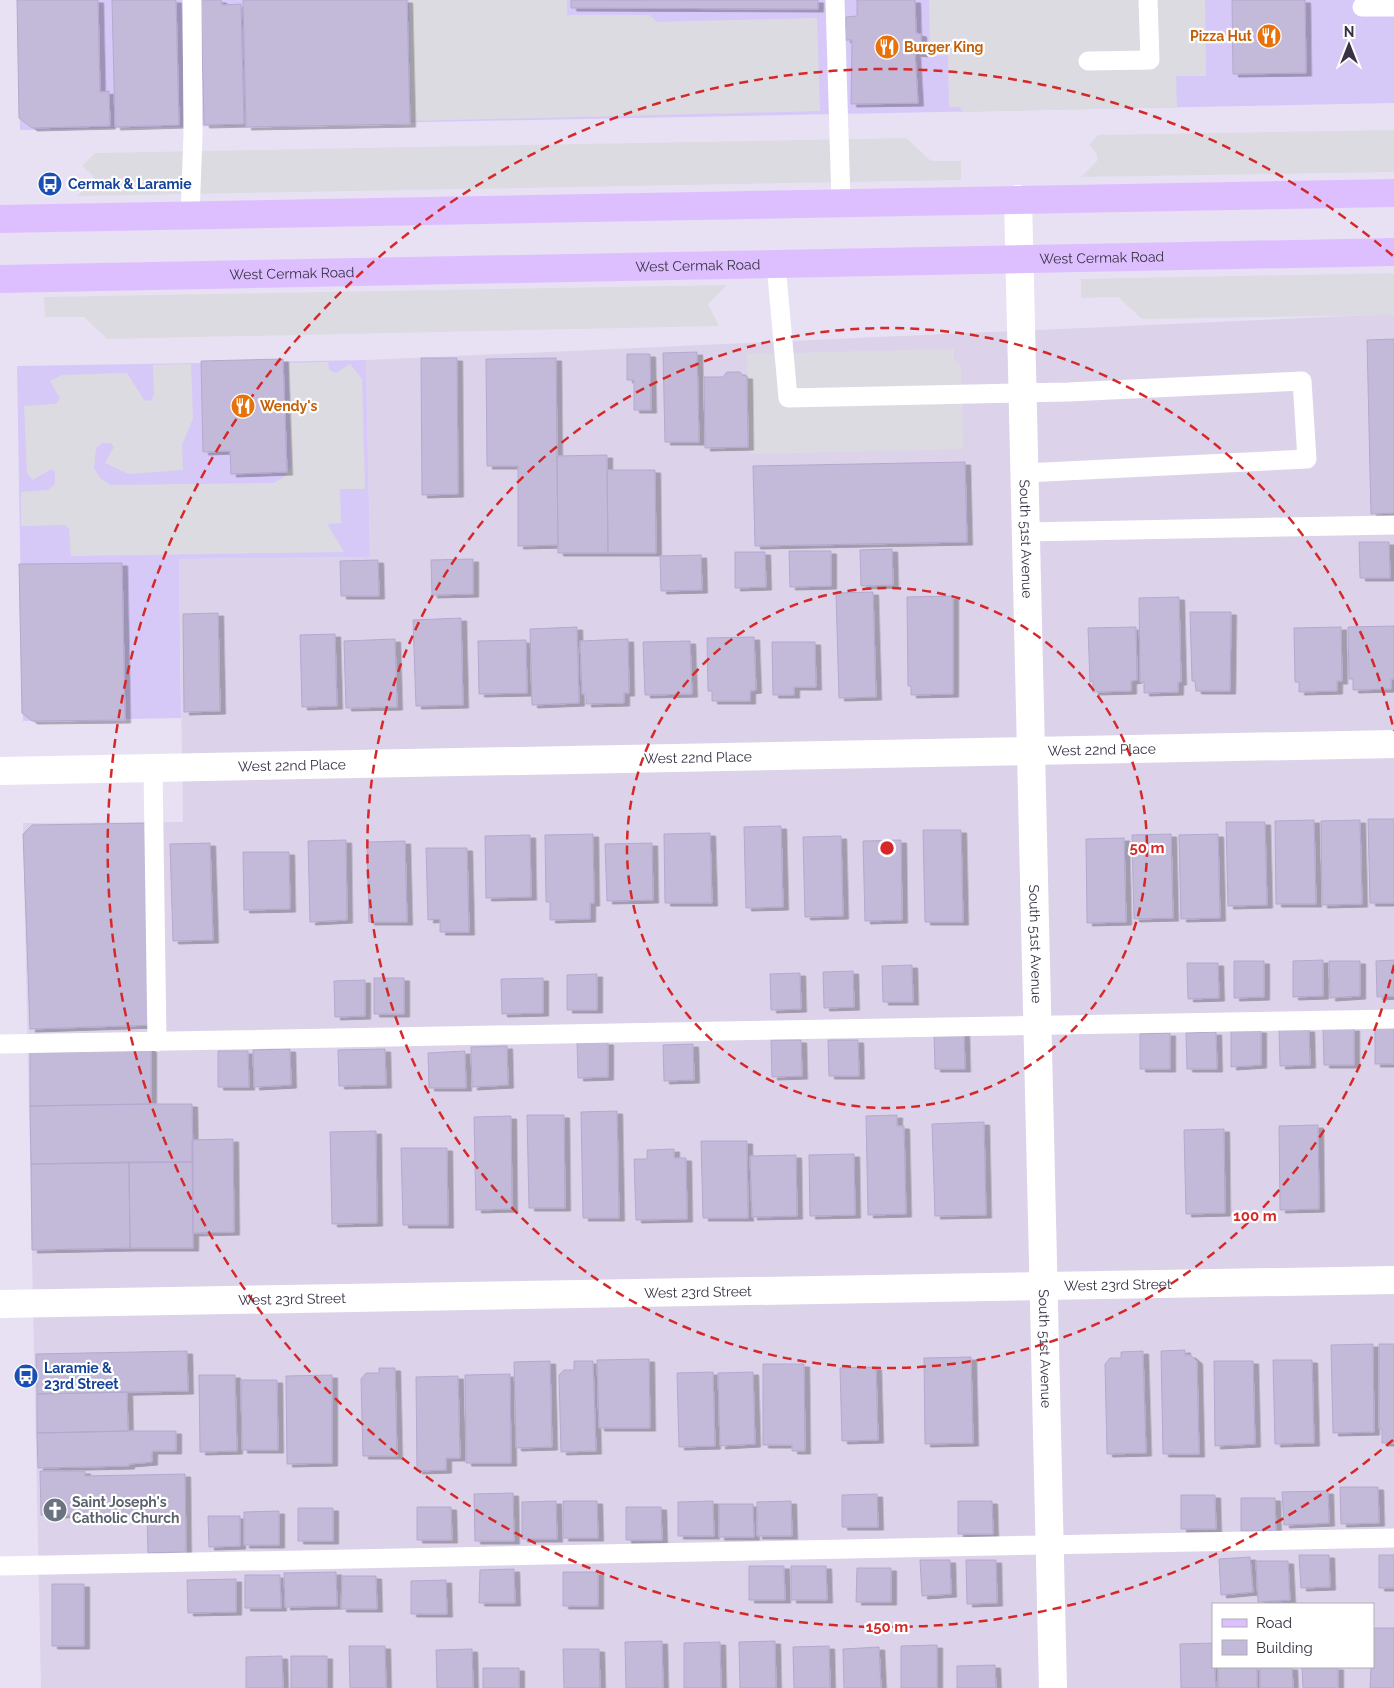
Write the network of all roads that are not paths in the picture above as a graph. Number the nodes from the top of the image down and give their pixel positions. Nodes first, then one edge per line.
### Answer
1 (192, 0) edge
2 (836, 0) edge
3 (1148, 0) edge
4 (1362, 7) dead end
5 (1394, 7) edge
6 (1088, 61) dead end
7 (1394, 193) edge
8 (1018, 199) junction
9 (841, 202) junction
10 (190, 215) junction
11 (0, 219) edge
12 (1394, 252) edge
13 (1020, 259) junction
14 (776, 264) junction
15 (0, 278) edge
16 (1023, 393) junction
17 (1025, 473) junction
18 (1394, 525) edge
19 (1026, 532) junction
20 (1394, 744) edge
21 (1031, 751) junction
22 (153, 768) junction
23 (0, 771) edge
24 (1394, 1019) edge
25 (1038, 1026) junction
26 (157, 1042) junction
27 (0, 1044) edge
28 (1394, 1280) edge
29 (1044, 1287) junction
30 (0, 1304) edge
31 (1394, 1538) edge
32 (1050, 1545) junction
33 (0, 1566) edge
34 (1053, 1688) edge

1 - 10 lane
2 - 9 lane
3 - 6 lane
4 - 5 lane
7 - 8 main road
8 - 9 main road
8 - 13 street, South 51st Avenue
9 - 10 main road
10 - 11 main road
12 - 13 main road, West Cermak Road
13 - 14 main road, West Cermak Road
13 - 16 street, South 51st Avenue
14 - 15 main road, West Cermak Road
14 - 16 lane
16 - 17 street, South 51st Avenue
16 - 17 lane
17 - 19 street, South 51st Avenue
18 - 19 lane
19 - 21 street, South 51st Avenue
20 - 21 street, West 22nd Place
21 - 22 street, West 22nd Place
21 - 25 street, South 51st Avenue
22 - 23 street, West 22nd Place
22 - 26 lane
24 - 25 lane
25 - 26 lane
25 - 29 street, South 51st Avenue
26 - 27 lane
28 - 29 street, West 23rd Street
29 - 30 street, West 23rd Street
29 - 32 street, South 51st Avenue
31 - 32 lane
32 - 33 lane
32 - 34 street, South 51st Avenue

